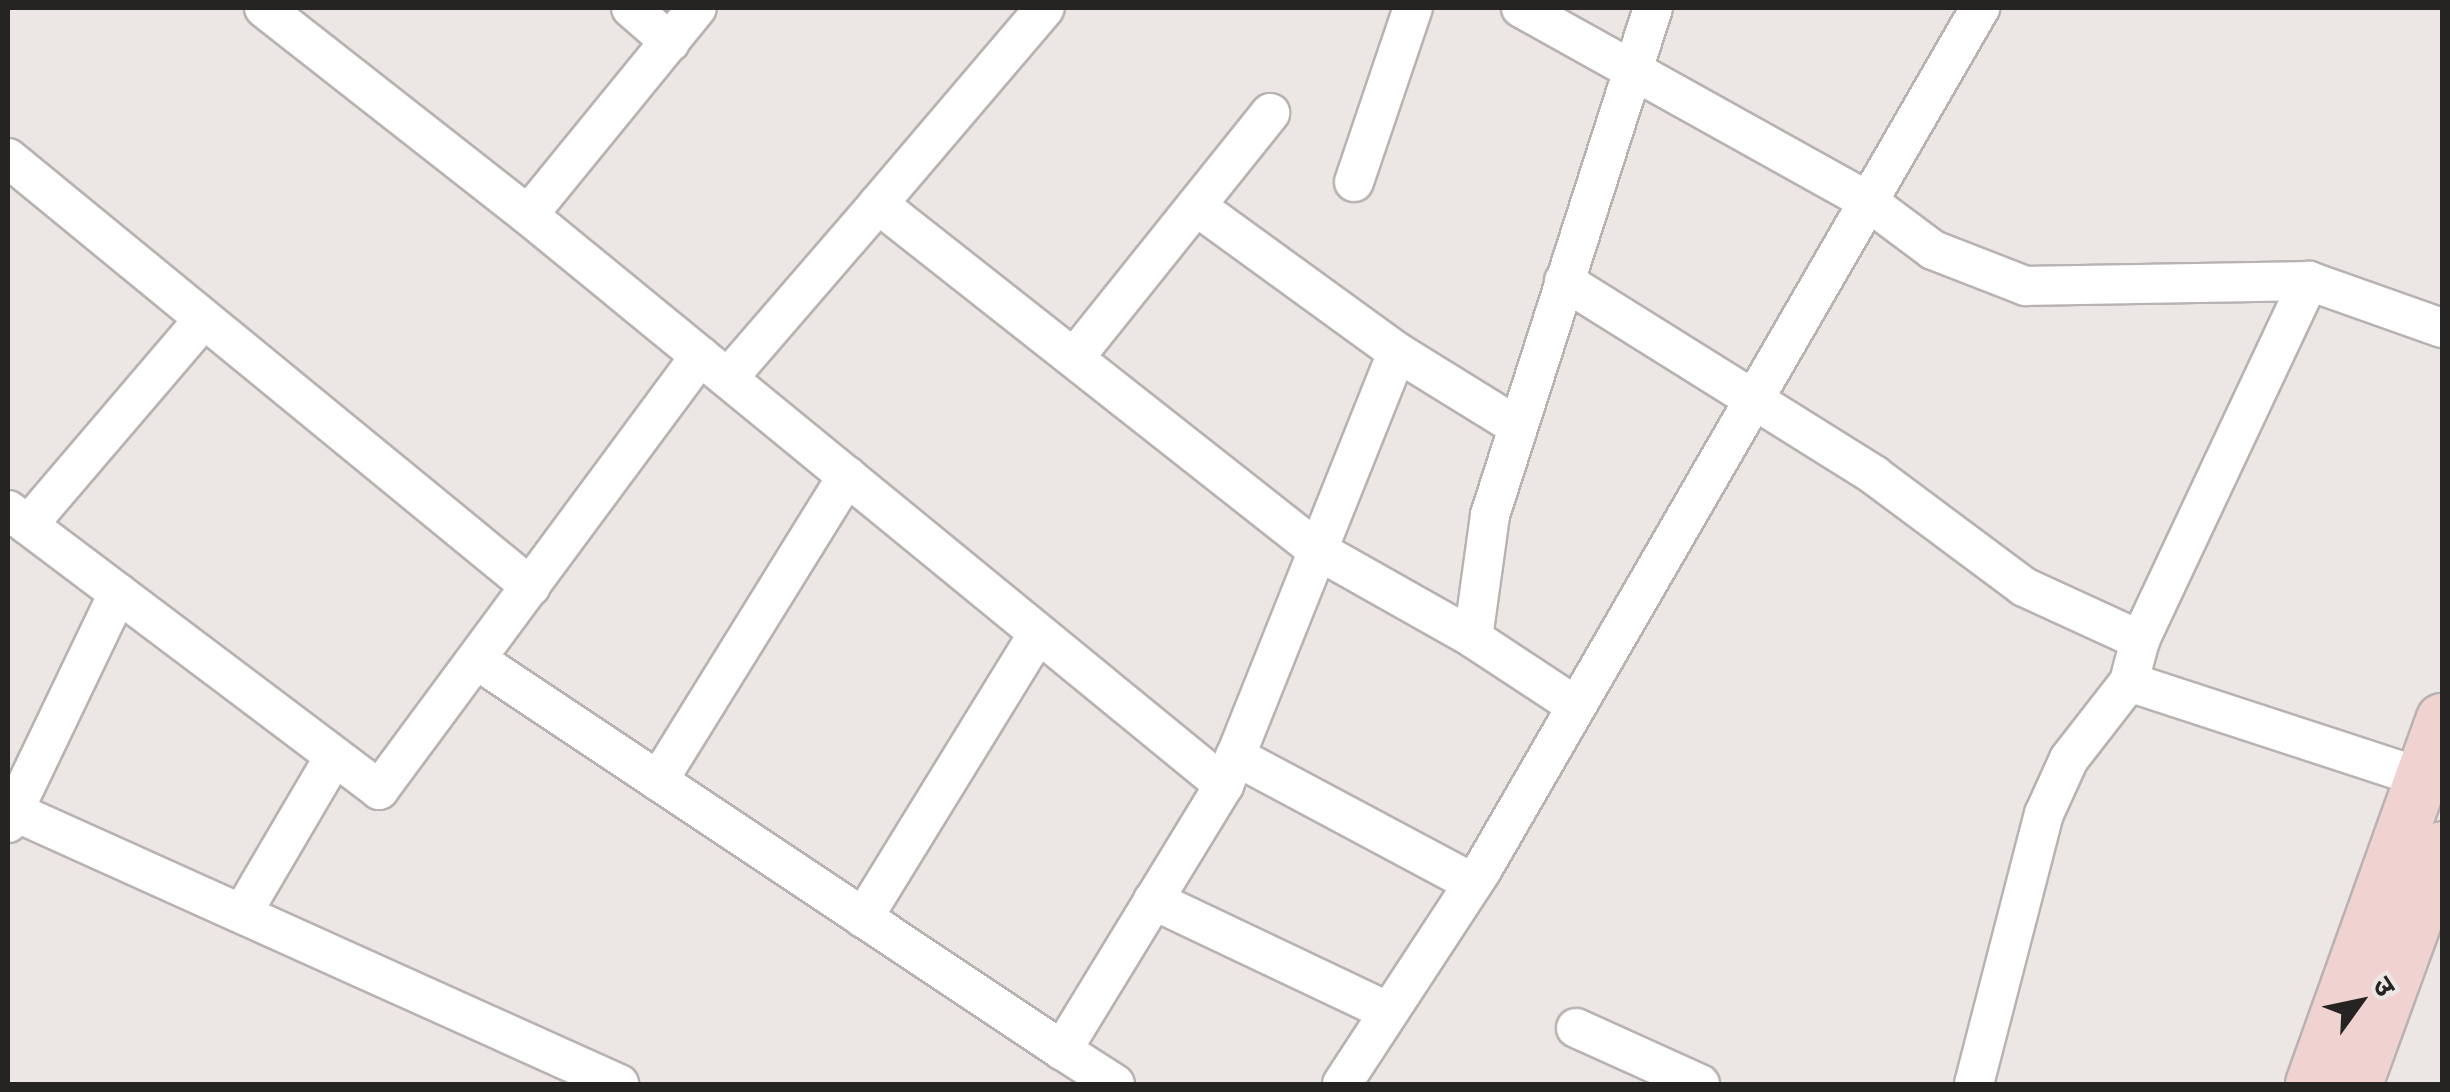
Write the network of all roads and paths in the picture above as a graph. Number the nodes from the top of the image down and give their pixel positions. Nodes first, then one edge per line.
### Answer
1 (264, 8) edge
2 (631, 8) edge
3 (696, 8) edge
4 (1045, 8) edge
5 (1413, 8) edge
6 (1522, 8) edge
7 (1653, 8) edge
8 (1975, 10) edge
9 (670, 42) junction
10 (1628, 69) junction
11 (1270, 114) dead end
12 (8, 158) edge
13 (1354, 182) dead end
14 (1866, 200) junction
15 (878, 204) junction
16 (1196, 206) junction
17 (528, 214) junction
18 (1564, 281) junction
19 (2308, 281) junction
20 (203, 320) junction
21 (2442, 328) edge
22 (1398, 352) junction
23 (1074, 358) junction
24 (714, 367) junction
25 (1754, 396) junction
26 (1518, 426) junction
27 (846, 476) junction
28 (18, 517) edge
29 (1318, 550) junction
30 (532, 587) junction
31 (118, 593) junction
32 (1038, 632) junction
33 (1473, 638) junction
34 (2140, 640) junction
35 (476, 660) junction
36 (2129, 682) junction
37 (1576, 706) junction
38 (2442, 720) edge
39 (334, 757) junction
40 (1230, 770) junction
41 (2422, 778) junction
42 (658, 781) junction
43 (10, 817) edge
44 (2442, 848) edge
45 (1473, 883) junction
46 (1153, 900) junction
47 (243, 912) junction
48 (863, 918) junction
49 (1389, 1012) junction
50 (1576, 1028) dead end
51 (1062, 1050) junction
52 (620, 1084) edge
53 (1115, 1084) edge
54 (1342, 1084) edge
55 (1700, 1084) edge
56 (1974, 1084) edge
57 (2312, 1084) edge
58 (2356, 1084) edge

1 - 17 street
2 - 9 street
3 - 9 street
4 - 15 street
5 - 13 street
6 - 10 street
7 - 10 street
8 - 14 street
9 - 17 street
10 - 14 street
10 - 18 street
11 - 16 street
12 - 20 street
14 - 19 street
14 - 25 street
15 - 23 street
15 - 24 street
16 - 22 street
16 - 23 street
17 - 24 street
18 - 25 street
18 - 26 street
19 - 21 street
19 - 34 street
20 - 28 street
20 - 30 street
22 - 26 street
22 - 29 street
23 - 29 street
24 - 27 street
24 - 30 street
25 - 34 street
25 - 37 street
26 - 33 street
27 - 32 street
27 - 42 street
28 - 31 street
29 - 33 street
29 - 40 street
30 - 35 street
31 - 39 street
31 - 43 street
32 - 40 street
32 - 48 street
33 - 37 street
34 - 36 street
35 - 39 street
35 - 42 street
36 - 41 street
36 - 56 street
37 - 45 street
38 - 41 main road
39 - 47 street
40 - 45 street
40 - 46 street
41 - 57 main road
42 - 48 street
43 - 47 street
44 - 58 main road
45 - 49 street
46 - 49 street
46 - 51 street
47 - 52 street
48 - 51 street
49 - 54 street
50 - 55 street
51 - 53 street

